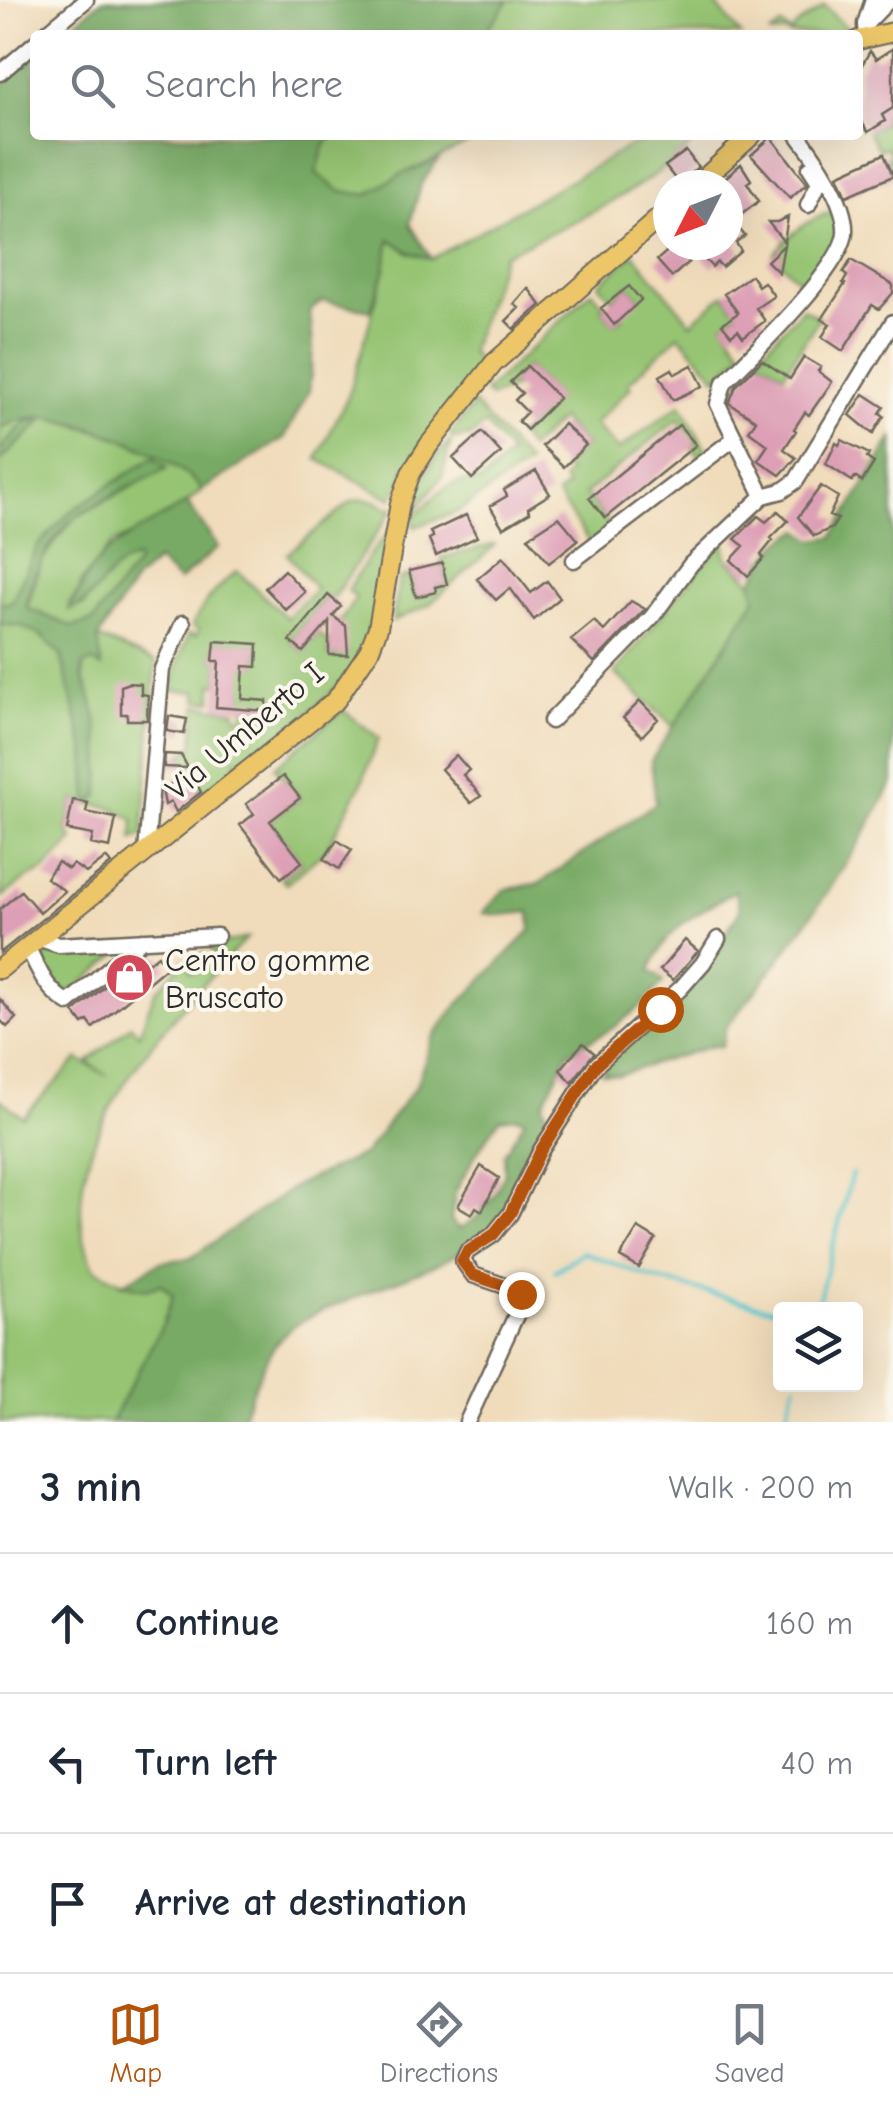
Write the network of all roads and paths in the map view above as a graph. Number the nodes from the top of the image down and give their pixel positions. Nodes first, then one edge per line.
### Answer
1 (86, 0) edge
2 (873, 0) edge
3 (889, 0) edge
4 (50, 30) edge
5 (893, 32) edge
6 (863, 34) edge
7 (30, 47) edge
8 (0, 72) edge
9 (746, 140) edge
10 (798, 140) edge
11 (801, 140) edge
12 (714, 170) edge
13 (808, 205) dead end
14 (653, 223) edge
15 (893, 322) edge
16 (735, 438) junction
17 (764, 496) junction
18 (574, 560) dead end
19 (183, 623) dead end
20 (551, 721) dead end
21 (146, 852) junction
22 (217, 936) dead end
23 (142, 939) junction
24 (718, 939) dead end
25 (32, 942) junction
26 (0, 969) edge
27 (468, 1422) edge

1 - 4 street
2 - 6 street
3 - 6 street
5 - 6 main road
7 - 8 street
9 - 12 main road
10 - 13 street
11 - 16 street
14 - 21 main road, Via Umberto I
15 - 17 street
16 - 17 street
16 - 18 street
17 - 20 street
19 - 21 street
21 - 25 main road, Via Umberto I
22 - 23 street
23 - 25 street
23 - 25 street
24 - 27 street
25 - 26 main road, Via Umberto I

